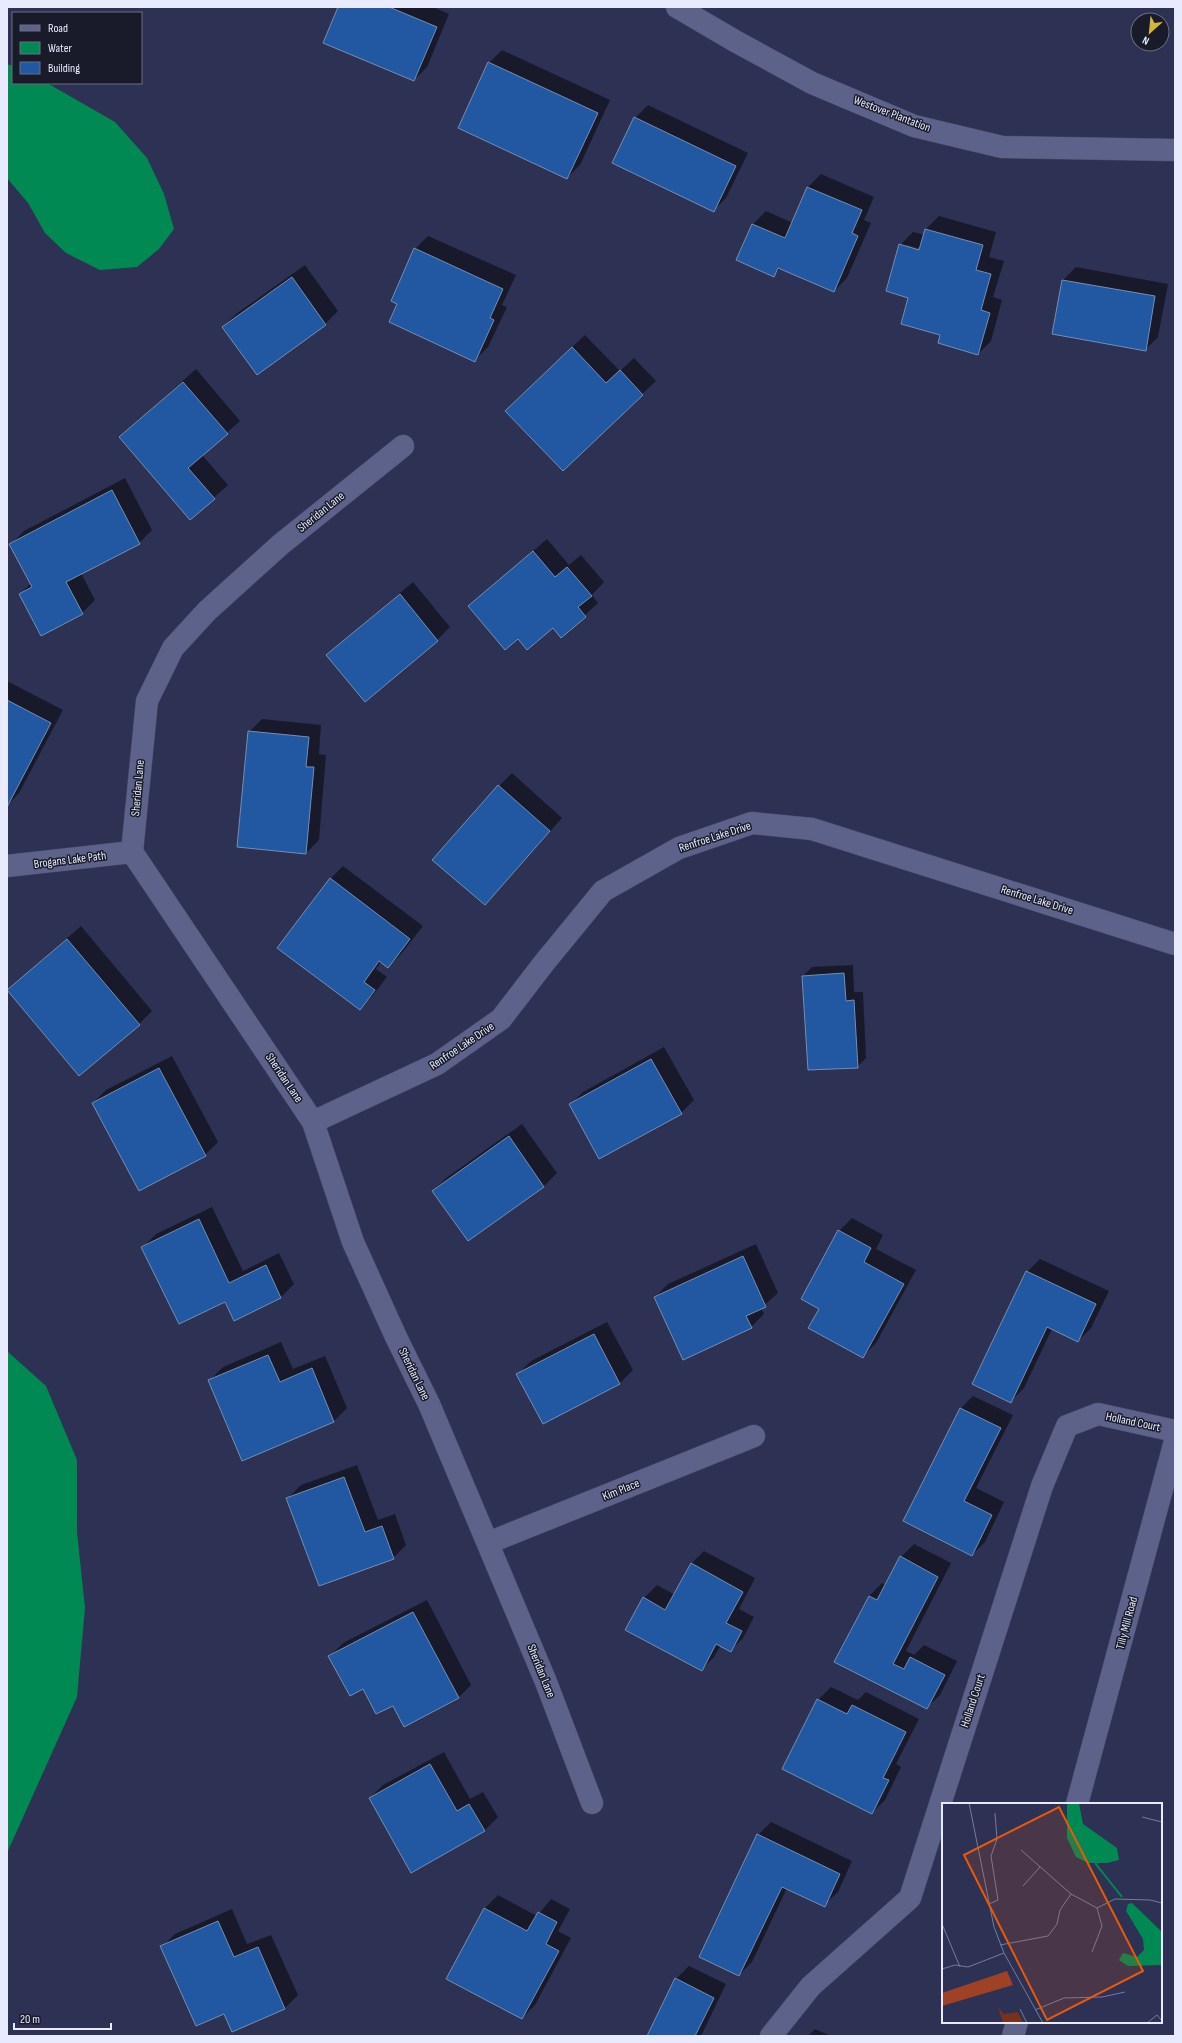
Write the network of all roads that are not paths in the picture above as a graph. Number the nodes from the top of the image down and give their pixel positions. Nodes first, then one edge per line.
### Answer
1 (678, 7) edge
2 (1175, 150) edge
3 (403, 446) dead end
4 (132, 852) junction
5 (7, 866) edge
6 (1175, 944) edge
7 (313, 1122) junction
8 (1175, 1431) edge
9 (754, 1436) dead end
10 (1175, 1441) edge
11 (488, 1544) junction
12 (592, 1803) dead end
13 (1077, 1803) edge
14 (1017, 2023) edge
15 (771, 2036) edge
16 (1013, 2036) edge

1 - 2 street, Westover Plantation
3 - 4 street, Sheridan Lane
4 - 5 street, Brogans Lake Path
4 - 7 street, Sheridan Lane
6 - 7 street, Renfroe Lake Drive
7 - 11 street, Sheridan Lane
8 - 15 street, Holland Court
9 - 11 street, Kim Place
10 - 13 street, Tilly Mill Road
11 - 12 street, Sheridan Lane
14 - 16 street

